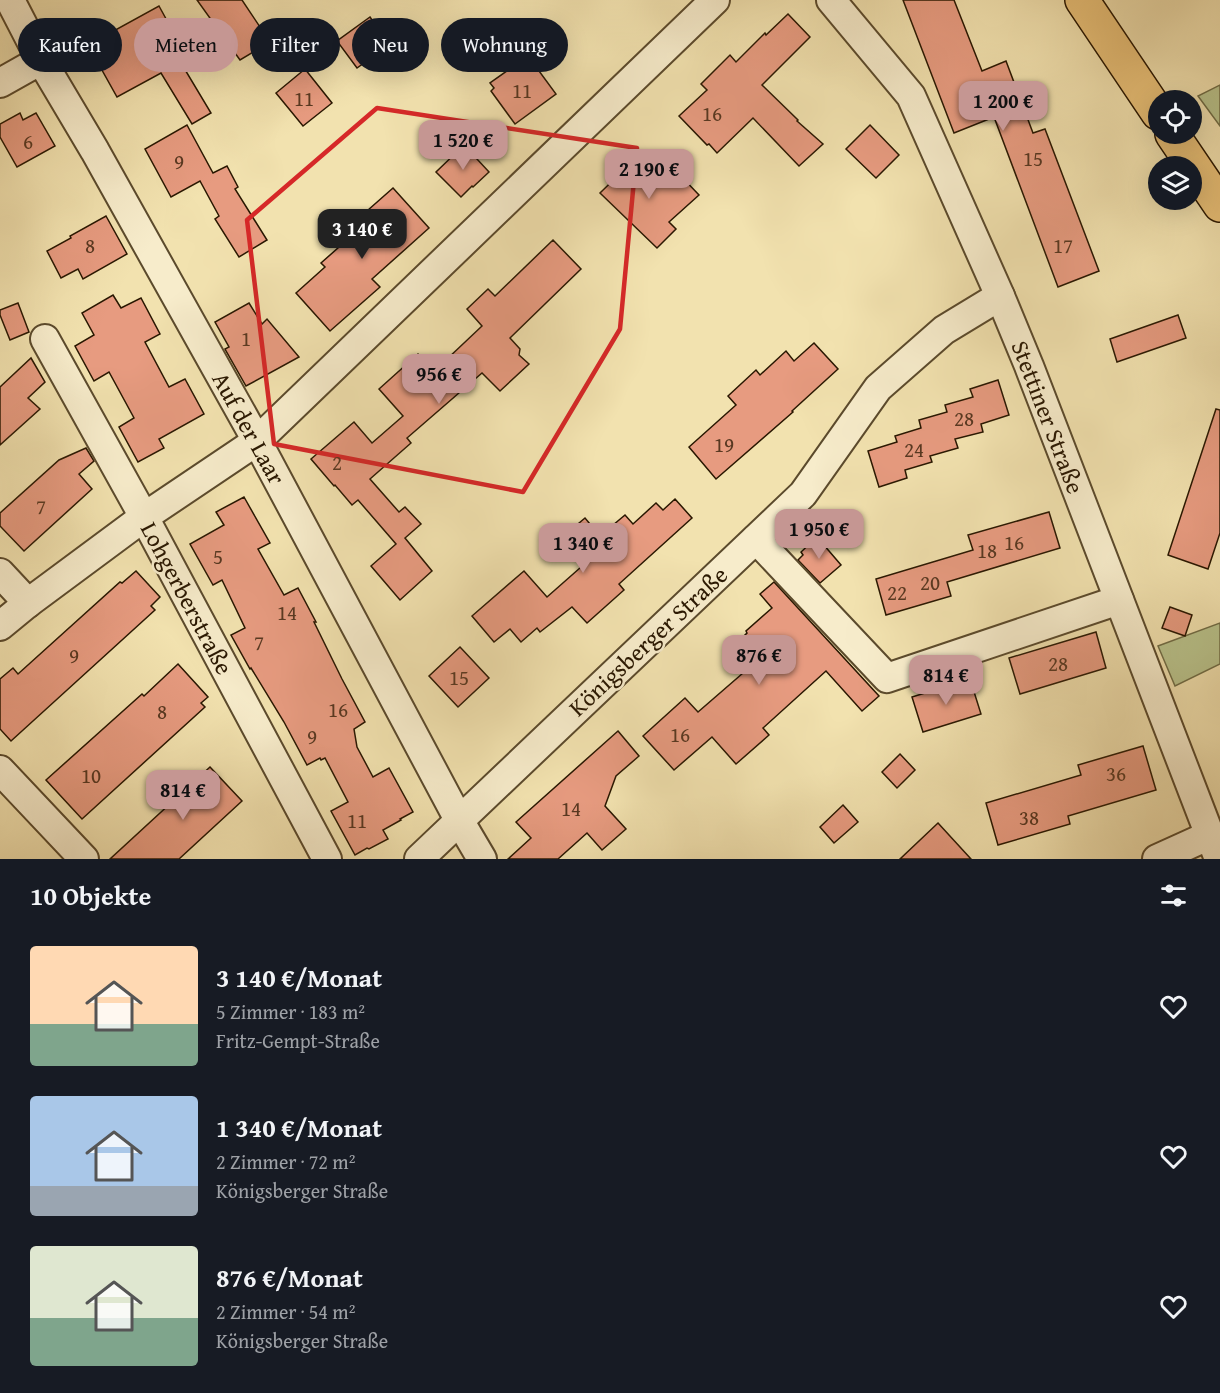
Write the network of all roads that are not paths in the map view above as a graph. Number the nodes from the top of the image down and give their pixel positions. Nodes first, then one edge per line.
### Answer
1 (10, 0) edge
2 (716, 0) edge
3 (831, 0) edge
4 (1082, 0) edge
5 (19, 18) edge
6 (20, 72) edge
7 (48, 72) edge
8 (0, 83) edge
9 (1148, 98) edge
10 (1179, 144) edge
11 (1220, 205) edge
12 (1000, 296) junction
13 (45, 339) dead end
14 (257, 441) junction
15 (144, 517) junction
16 (756, 539) junction
17 (0, 573) edge
18 (1119, 600) junction
19 (28, 603) junction
20 (0, 626) edge
21 (0, 770) edge
22 (459, 820) junction
23 (1215, 847) edge
24 (84, 859) edge
25 (327, 859) edge
26 (419, 859) edge
27 (482, 859) edge
28 (1157, 859) edge

1 - 5 street, Auf der Laar
2 - 14 street
3 - 12 street, Stettiner Straße
4 - 9 main road
6 - 8 street
7 - 14 street, Auf der Laar
10 - 11 main road
12 - 16 street, Königsberger Straße
12 - 18 street, Stettiner Straße
13 - 15 street, Lohgerberstraße
14 - 15 street
14 - 22 street, Auf der Laar
15 - 19 street
15 - 25 street, Lohgerberstraße
16 - 18 street
16 - 22 street, Königsberger Straße
17 - 19 street
18 - 23 street, Stettiner Straße
19 - 20 street
21 - 24 street
22 - 26 street, Königsberger Straße
22 - 27 street, Auf der Laar
23 - 28 street

